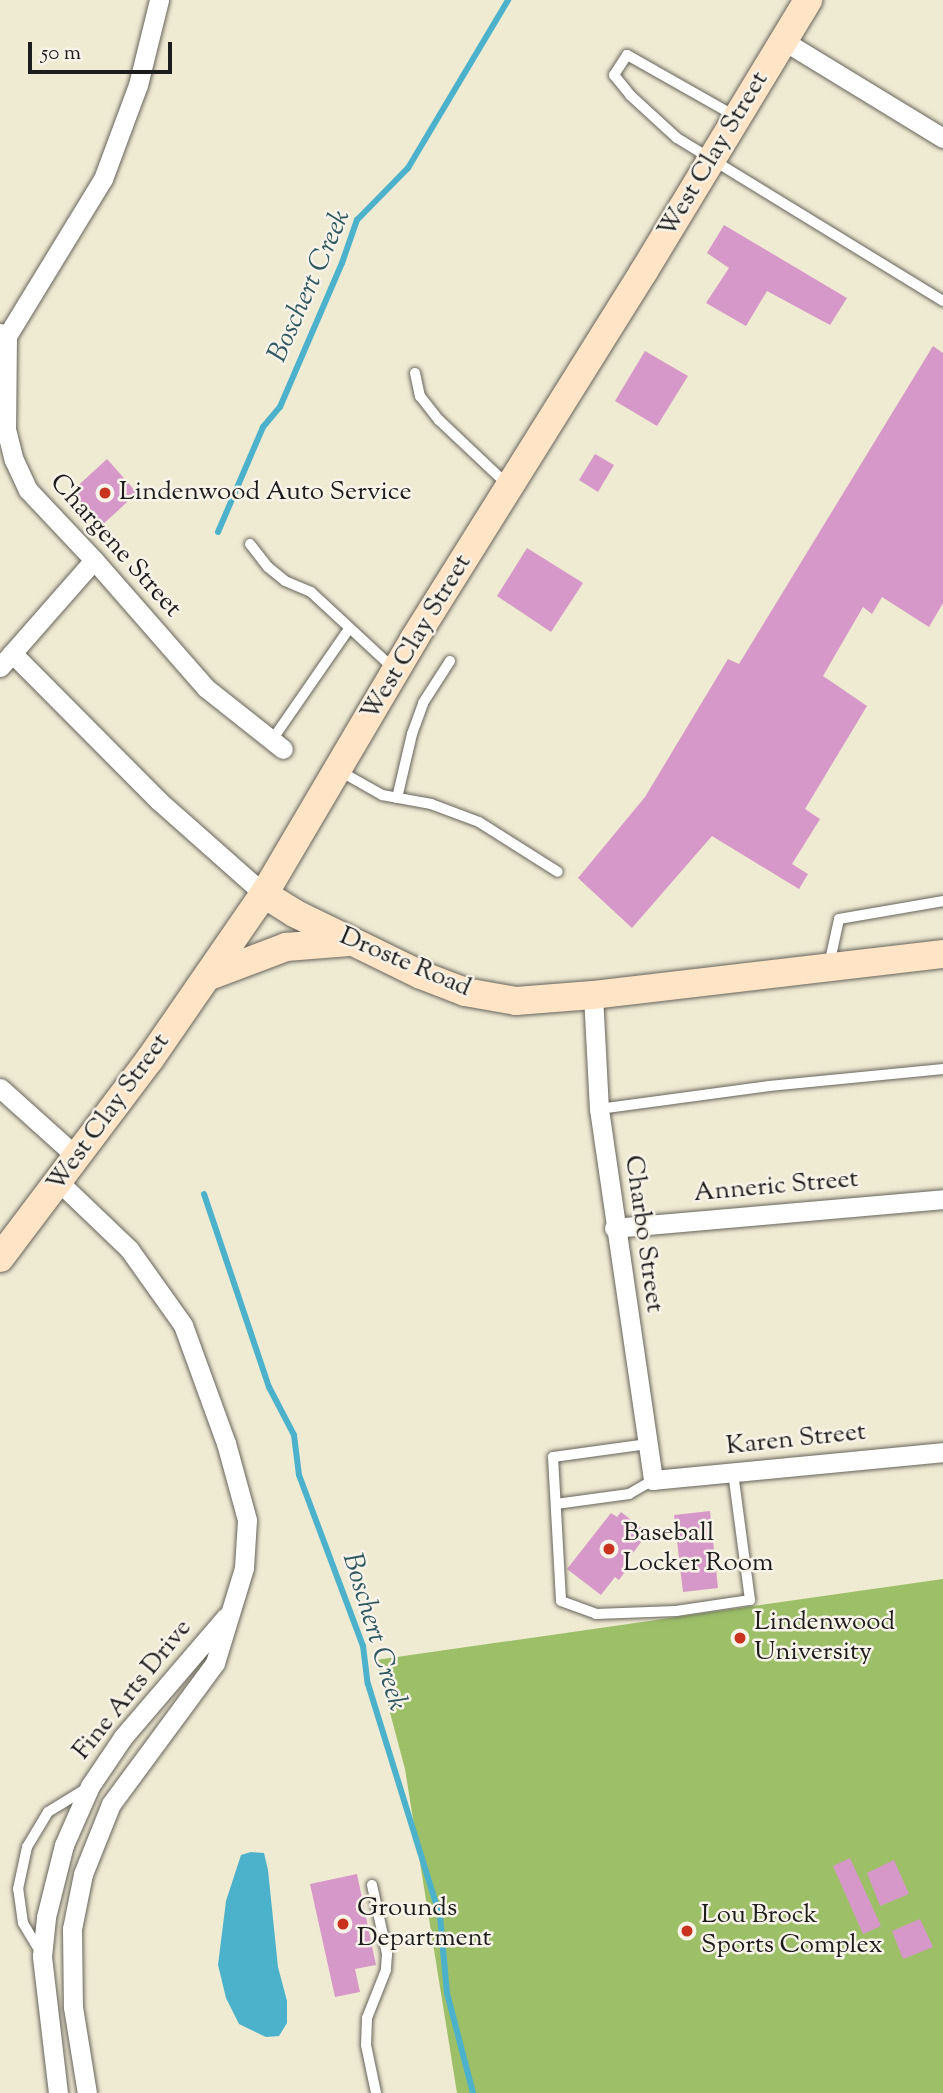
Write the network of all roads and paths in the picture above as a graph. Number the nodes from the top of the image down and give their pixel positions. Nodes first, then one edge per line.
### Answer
1 (159, 0) edge
2 (808, 0) edge
3 (784, 41) junction
4 (737, 118) junction
5 (943, 138) edge
6 (712, 159) junction
7 (943, 301) edge
8 (4, 335) edge
9 (415, 373) dead end
10 (510, 487) junction
11 (250, 544) dead end
12 (94, 560) junction
13 (349, 629) junction
14 (6, 660) edge
15 (450, 661) dead end
16 (396, 670) junction
17 (277, 745) joint
18 (337, 769) junction
19 (397, 798) junction
20 (558, 872) dead end
21 (264, 894) junction
22 (943, 901) edge
23 (350, 942) junction
24 (941, 951) edge
25 (829, 966) junction
26 (207, 977) junction
27 (593, 995) junction
28 (943, 1069) edge
29 (0, 1087) edge
30 (599, 1109) junction
31 (77, 1157) junction
32 (59, 1182) junction
33 (943, 1199) edge
34 (614, 1228) junction
35 (0, 1258) edge
36 (648, 1444) junction
37 (943, 1451) edge
38 (733, 1472) junction
39 (653, 1480) junction
40 (556, 1504) junction
41 (231, 1611) junction
42 (90, 1786) junction
43 (372, 1885) dead end
44 (42, 1956) junction
45 (58, 2093) edge
46 (87, 2093) edge
47 (376, 2093) edge

1 - 8 street
2 - 3 main road, West Clay Street
3 - 4 main road, West Clay Street
3 - 5 street
4 - 6 main road, West Clay Street
4 - 6 lane
6 - 7 lane
6 - 10 main road, West Clay Street
8 - 12 street, Chargene Street
9 - 10 lane
10 - 16 main road, West Clay Street
11 - 13 lane
12 - 14 street
12 - 17 street, Chargene Street
13 - 16 lane
13 - 17 lane
14 - 21 street, Droste Road
15 - 19 lane
16 - 18 main road, West Clay Street
18 - 19 lane
18 - 21 main road, West Clay Street
19 - 20 lane
21 - 23 main road, Droste Road
21 - 26 main road, West Clay Street
22 - 25 lane
23 - 26 main road
23 - 27 main road, Droste Road
24 - 25 main road, Droste Road
25 - 27 main road, Droste Road
26 - 31 main road, West Clay Street
27 - 30 street, Charbo Street
28 - 30 lane
29 - 31 street
30 - 34 street, Charbo Street
31 - 32 main road, West Clay Street
32 - 35 main road, West Clay Street
32 - 41 street, Fine Arts Drive
33 - 34 street, Anneric Street
34 - 36 street, Charbo Street
36 - 39 street, Charbo Street
36 - 40 lane
37 - 38 street, Karen Street
38 - 39 street, Karen Street
38 - 40 lane
39 - 40 lane
41 - 42 street, Fine Arts Drive
41 - 46 street, Fine Arts Drive
42 - 44 street, Fine Arts Drive
42 - 44 lane
43 - 47 lane
44 - 45 street, Fine Arts Drive

